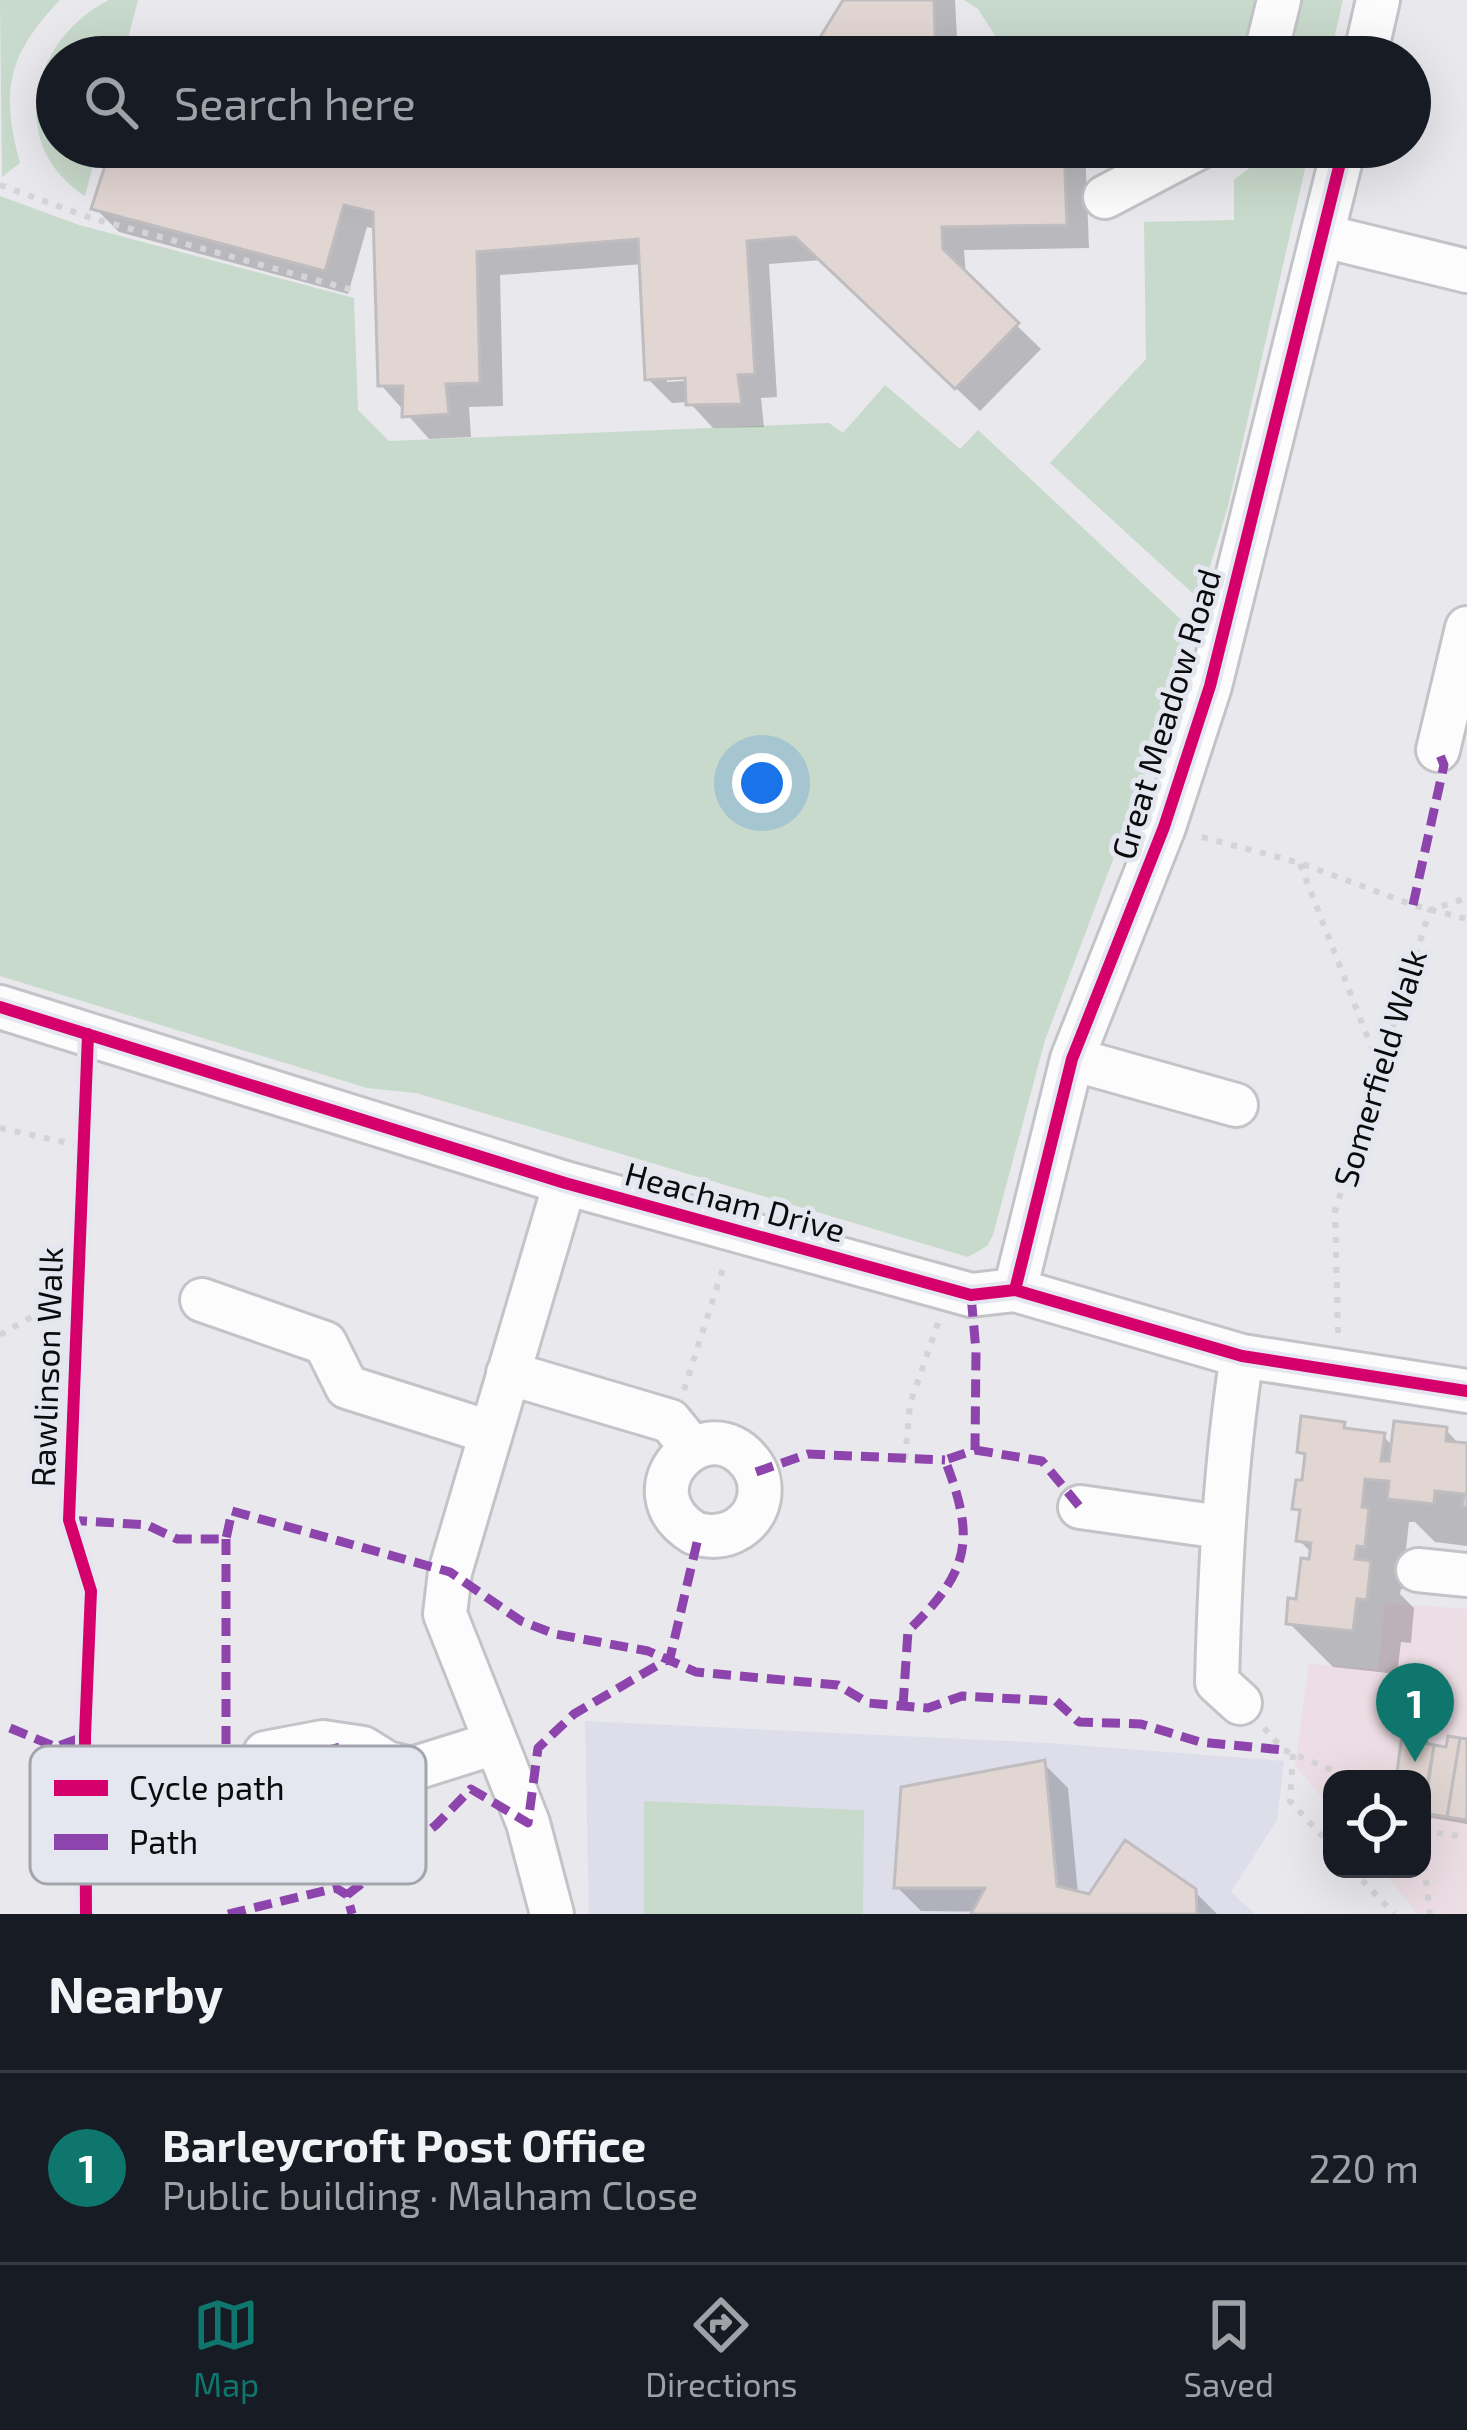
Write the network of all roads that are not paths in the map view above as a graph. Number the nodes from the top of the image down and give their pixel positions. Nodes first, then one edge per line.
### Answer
1 (1279, 0) edge
2 (1378, 0) edge
3 (1270, 36) edge
4 (1370, 36) edge
5 (1160, 168) edge
6 (1339, 168) edge
7 (1105, 197) dead end
8 (1324, 236) junction
9 (1467, 271) edge
10 (1467, 628) edge
11 (1438, 750) dead end
12 (0, 1007) edge
13 (1072, 1059) junction
14 (1236, 1105) dead end
15 (566, 1183) junction
16 (1015, 1290) junction
17 (202, 1300) dead end
18 (1242, 1356) junction
19 (508, 1373) junction
20 (1467, 1391) edge
21 (489, 1432) junction
22 (692, 1448) junction
23 (1081, 1507) dead end
24 (1221, 1527) junction
25 (1418, 1570) dead end
26 (1467, 1575) edge
27 (1240, 1703) road end
28 (495, 1743) junction
29 (302, 1746) edge
30 (350, 1746) edge
31 (426, 1764) edge
32 (552, 1914) edge

1 - 3 street
2 - 4 street
5 - 7 street
6 - 8 street, Great Meadow Road
8 - 9 street
8 - 13 street, Great Meadow Road
10 - 11 street
12 - 15 street, Heacham Drive
13 - 14 street
13 - 16 street, Great Meadow Road
15 - 16 street, Heacham Drive
15 - 19 street
16 - 18 street, Heacham Drive
17 - 21 street
18 - 20 street, Heacham Drive
18 - 24 street
19 - 21 street
19 - 22 street
21 - 28 street
22 - 22 street
23 - 24 street
24 - 27 street
25 - 26 street
28 - 31 street
28 - 32 street
29 - 30 street

